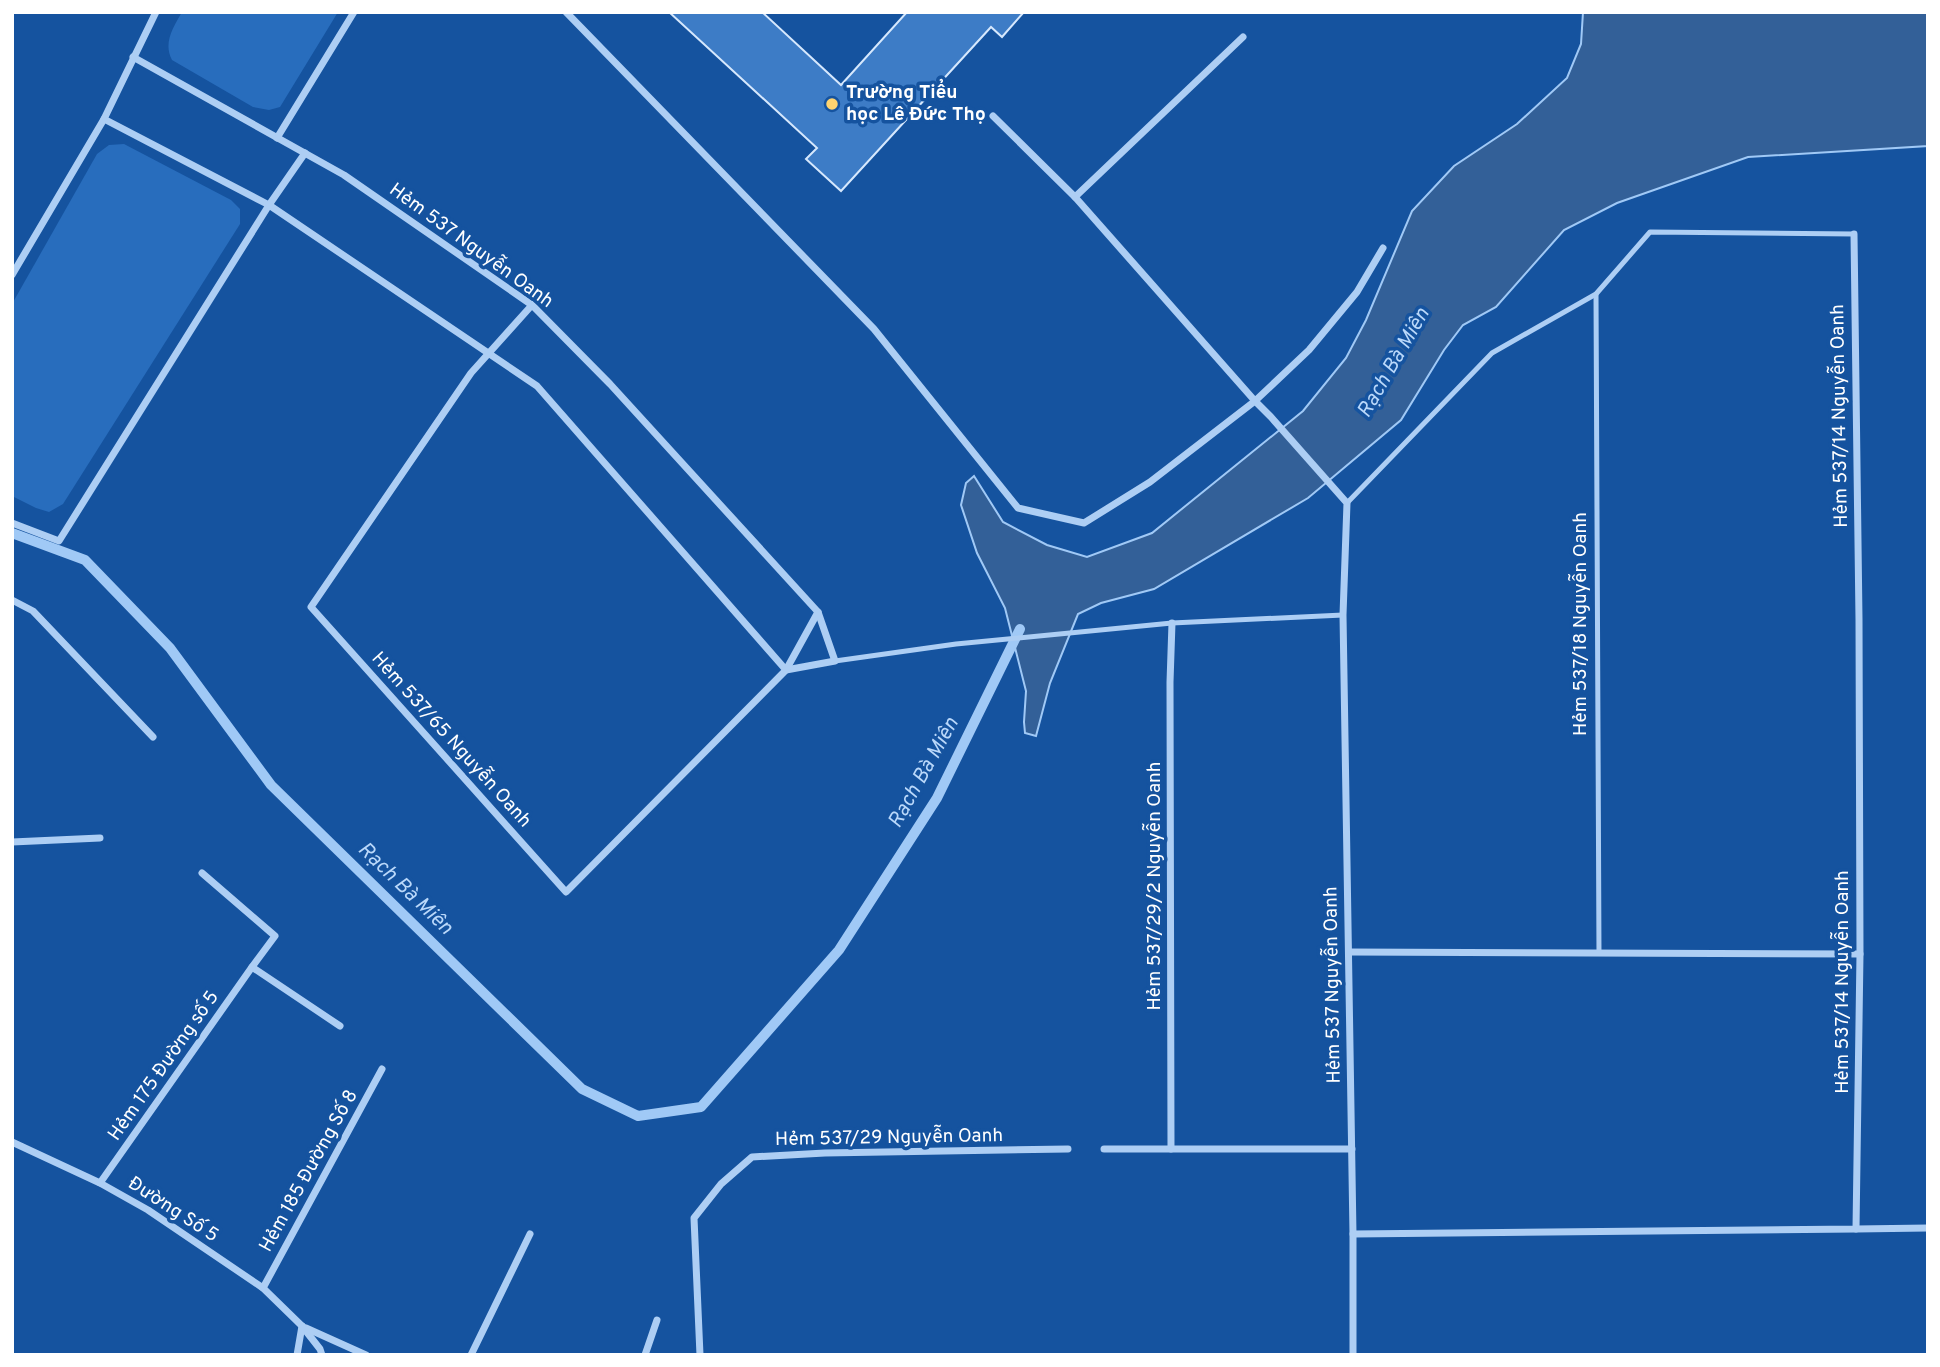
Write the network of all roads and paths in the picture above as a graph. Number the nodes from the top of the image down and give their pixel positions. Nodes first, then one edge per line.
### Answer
1 (156, 12) edge
2 (354, 12) edge
3 (566, 12) edge
4 (1243, 37) dead end
5 (133, 57) junction
6 (993, 116) dead end
7 (104, 119) junction
8 (277, 138) junction
9 (305, 153) junction
10 (1075, 197) junction
11 (269, 205) junction
12 (1854, 233) joint
13 (1383, 248) dead end
14 (12, 275) edge
15 (1595, 294) junction
16 (532, 305) junction
17 (488, 354) junction
18 (1255, 401) junction
19 (1347, 503) junction
20 (12, 523) edge
21 (12, 600) edge
22 (818, 612) junction
23 (1343, 615) junction
24 (1172, 623) junction
25 (835, 661) junction
26 (786, 670) junction
27 (153, 737) dead end
28 (100, 838) dead end
29 (12, 842) edge
30 (202, 873) dead end
31 (1349, 952) junction
32 (1599, 953) junction
33 (1860, 954) junction
34 (252, 967) junction
35 (341, 1026) dead end
36 (382, 1069) dead end
37 (12, 1142) edge
38 (1068, 1149) dead end
39 (1104, 1149) dead end
40 (1171, 1149) junction
41 (1352, 1149) junction
42 (100, 1183) junction
43 (1928, 1228) edge
44 (1856, 1229) junction
45 (530, 1234) dead end
46 (1353, 1234) junction
47 (263, 1287) junction
48 (657, 1320) dead end
49 (302, 1326) junction
50 (297, 1355) edge
51 (322, 1355) edge
52 (366, 1355) edge
53 (471, 1355) edge
54 (645, 1355) edge
55 (700, 1355) edge
56 (1353, 1355) edge

1 - 5 street
2 - 8 street
3 - 18 street
4 - 10 street
5 - 7 street
5 - 8 street, Hẻm 537 Nguyễn Oanh
6 - 10 street
7 - 11 street
7 - 14 street
8 - 9 street, Hẻm 537 Nguyễn Oanh
9 - 11 street
9 - 16 street, Hẻm 537 Nguyễn Oanh
10 - 18 street
11 - 17 street
11 - 20 street
12 - 15 lane
12 - 33 street, Hẻm 537/14 Nguyễn Oanh
13 - 18 street
15 - 19 lane
15 - 32 lane, Hẻm 537/18 Nguyễn Oanh
16 - 17 street, Hẻm 537/65 Nguyễn Oanh
16 - 22 street, Hẻm 537 Nguyễn Oanh
17 - 26 street
17 - 26 street, Hẻm 537/65 Nguyễn Oanh
18 - 19 street
19 - 23 street, Hẻm 537 Nguyễn Oanh
21 - 27 street
22 - 25 street, Hẻm 537 Nguyễn Oanh
22 - 26 street, Hẻm 537/65 Nguyễn Oanh
23 - 24 lane
23 - 31 street, Hẻm 537 Nguyễn Oanh
24 - 25 lane
24 - 40 street, Hẻm 537/29/2 Nguyễn Oanh
25 - 26 street
28 - 29 street
30 - 34 street, Hẻm 175 Đường số 5
31 - 32 street
31 - 41 street, Hẻm 537 Nguyễn Oanh
32 - 33 street
33 - 44 street, Hẻm 537/14 Nguyễn Oanh
34 - 35 street
34 - 42 street, Hẻm 175 Đường số 5
36 - 47 street, Hẻm 185 Đường Số 8
37 - 42 street, Đường Số 5
38 - 55 street, Hẻm 537/29 Nguyễn Oanh
39 - 40 street
40 - 41 street
41 - 46 street, Hẻm 537 Nguyễn Oanh
42 - 47 street, Đường Số 5
43 - 44 street
44 - 46 street
45 - 53 street
46 - 56 street, Hẻm 537 Nguyễn Oanh
47 - 49 street, Đường Số 5
48 - 54 street
49 - 50 street
49 - 51 street, Đường Số 5
49 - 52 street

